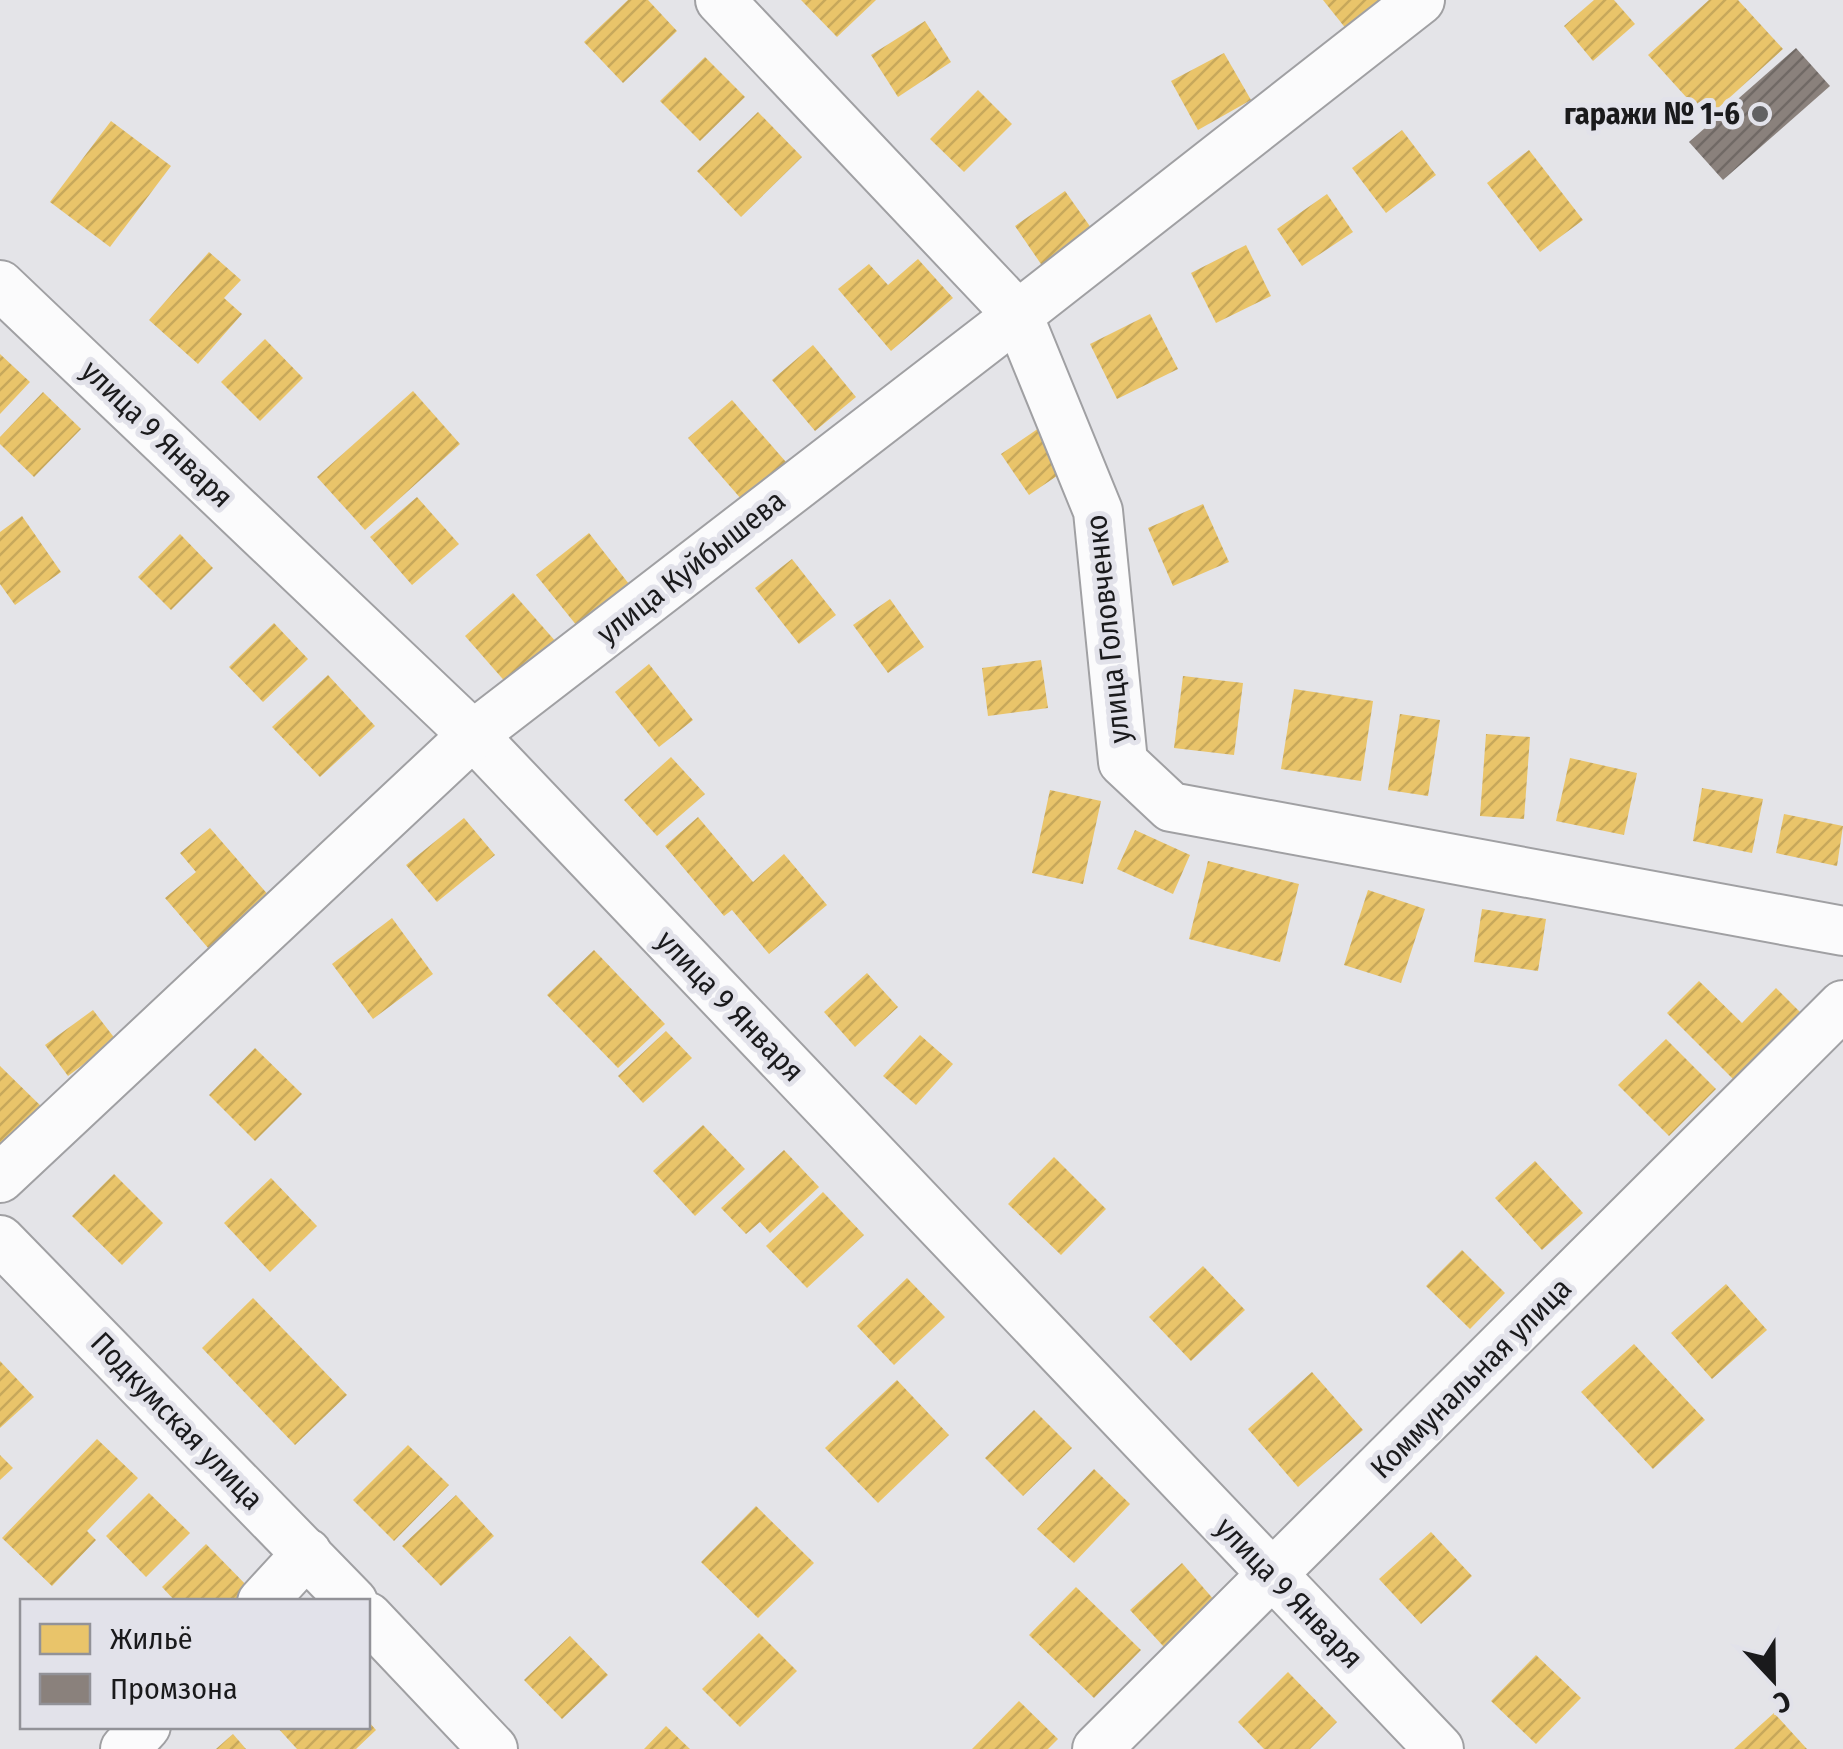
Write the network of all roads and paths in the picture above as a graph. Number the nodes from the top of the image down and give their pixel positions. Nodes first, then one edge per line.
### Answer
1 (720, 0) edge
2 (1420, 0) edge
3 (0, 285) edge
4 (1018, 315) junction
5 (472, 735) junction
6 (1843, 931) edge
7 (1843, 1005) edge
8 (0, 1178) edge
9 (0, 1240) edge
10 (306, 1553) junction
11 (1272, 1576) junction
12 (265, 1599) edge
13 (349, 1599) edge
14 (370, 1619) edge
15 (143, 1729) edge
16 (125, 1749) edge
17 (493, 1749) edge
18 (1097, 1749) edge
19 (1439, 1749) edge

1 - 4 street, улица Головченко
2 - 4 street, улица Куйбышева
3 - 5 street, улица 9 Января
4 - 5 street, улица Куйбышева
4 - 6 street, улица Головченко
5 - 8 street, улица Куйбышева
5 - 11 street, улица 9 Января
7 - 11 street, Коммунальная улица
9 - 10 street, Подкумская улица
10 - 12 street
10 - 13 street, Подкумская улица
11 - 18 street, Коммунальная улица
11 - 19 street, улица 9 Января
14 - 17 street
15 - 16 street

